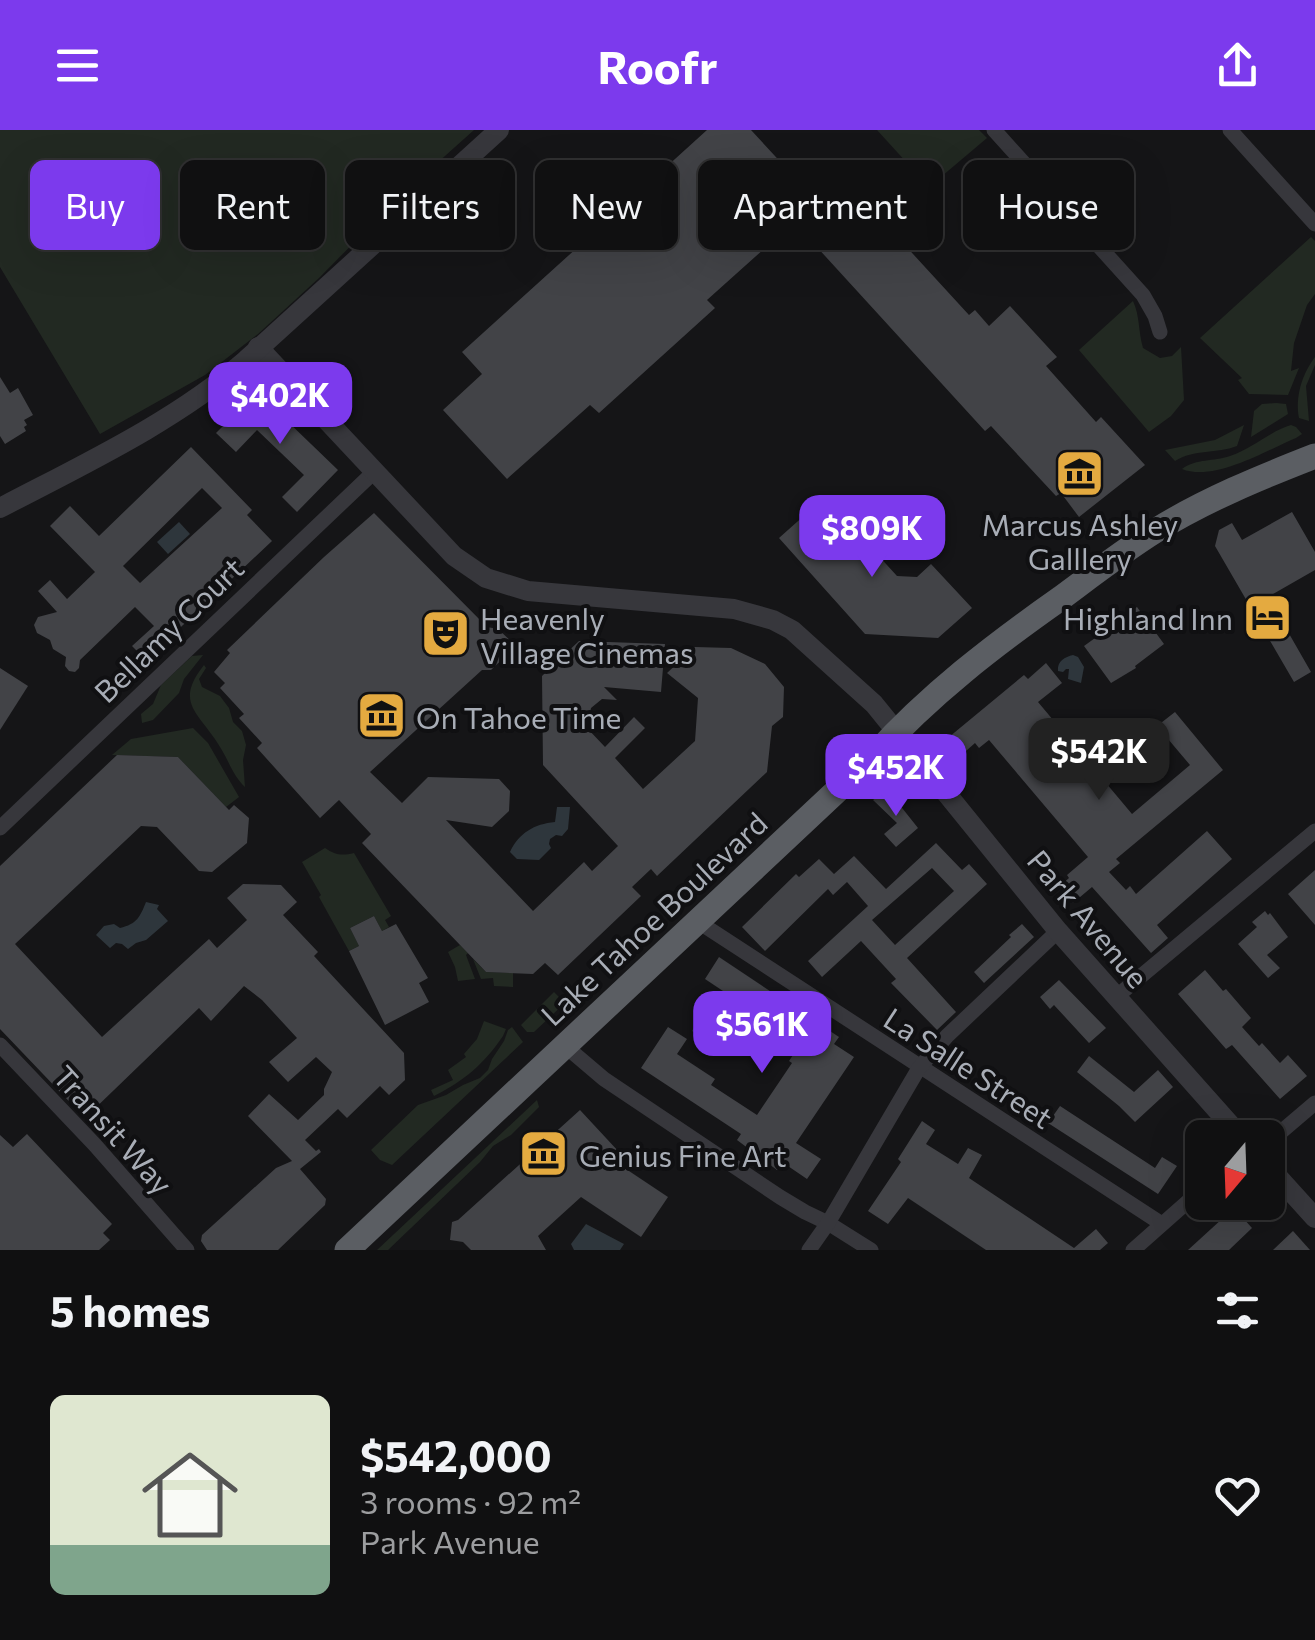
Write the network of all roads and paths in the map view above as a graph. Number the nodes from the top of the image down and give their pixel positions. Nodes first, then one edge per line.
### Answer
1 (499, 130) edge
2 (994, 130) edge
3 (1230, 130) edge
4 (1315, 224) edge
5 (1160, 332) dead end
6 (258, 347) junction
7 (1315, 456) edge
8 (375, 471) junction
9 (0, 508) edge
10 (896, 732) junction
11 (0, 828) edge
12 (1315, 831) edge
13 (697, 921) junction
14 (1058, 931) junction
15 (1116, 997) junction
16 (0, 1045) edge
17 (564, 1045) junction
18 (920, 1068) junction
19 (1315, 1102) edge
20 (1226, 1120) edge
21 (1285, 1128) edge
22 (1285, 1185) edge
23 (1185, 1204) edge
24 (1315, 1218) edge
25 (828, 1222) junction
26 (1162, 1224) junction
27 (187, 1250) edge
28 (347, 1250) edge
29 (809, 1250) edge
30 (870, 1250) edge
31 (1133, 1250) edge

1 - 6 street
2 - 5 street
3 - 4 street
6 - 8 street, Park Avenue
6 - 9 street
7 - 10 highway, Lake Tahoe Boulevard
8 - 10 street, Park Avenue
8 - 11 street, Bellamy Court
10 - 13 highway, Lake Tahoe Boulevard
10 - 14 street, Park Avenue
12 - 15 street
13 - 17 highway, Lake Tahoe Boulevard
13 - 18 street, La Salle Street
14 - 15 street, Park Avenue
14 - 18 street
15 - 20 street, Park Avenue
16 - 27 street, Transit Way
17 - 25 street
17 - 28 highway, Lake Tahoe Boulevard
18 - 25 street
18 - 26 street, La Salle Street
19 - 21 street
22 - 24 street
23 - 26 street
25 - 29 street
25 - 30 street
26 - 31 street

